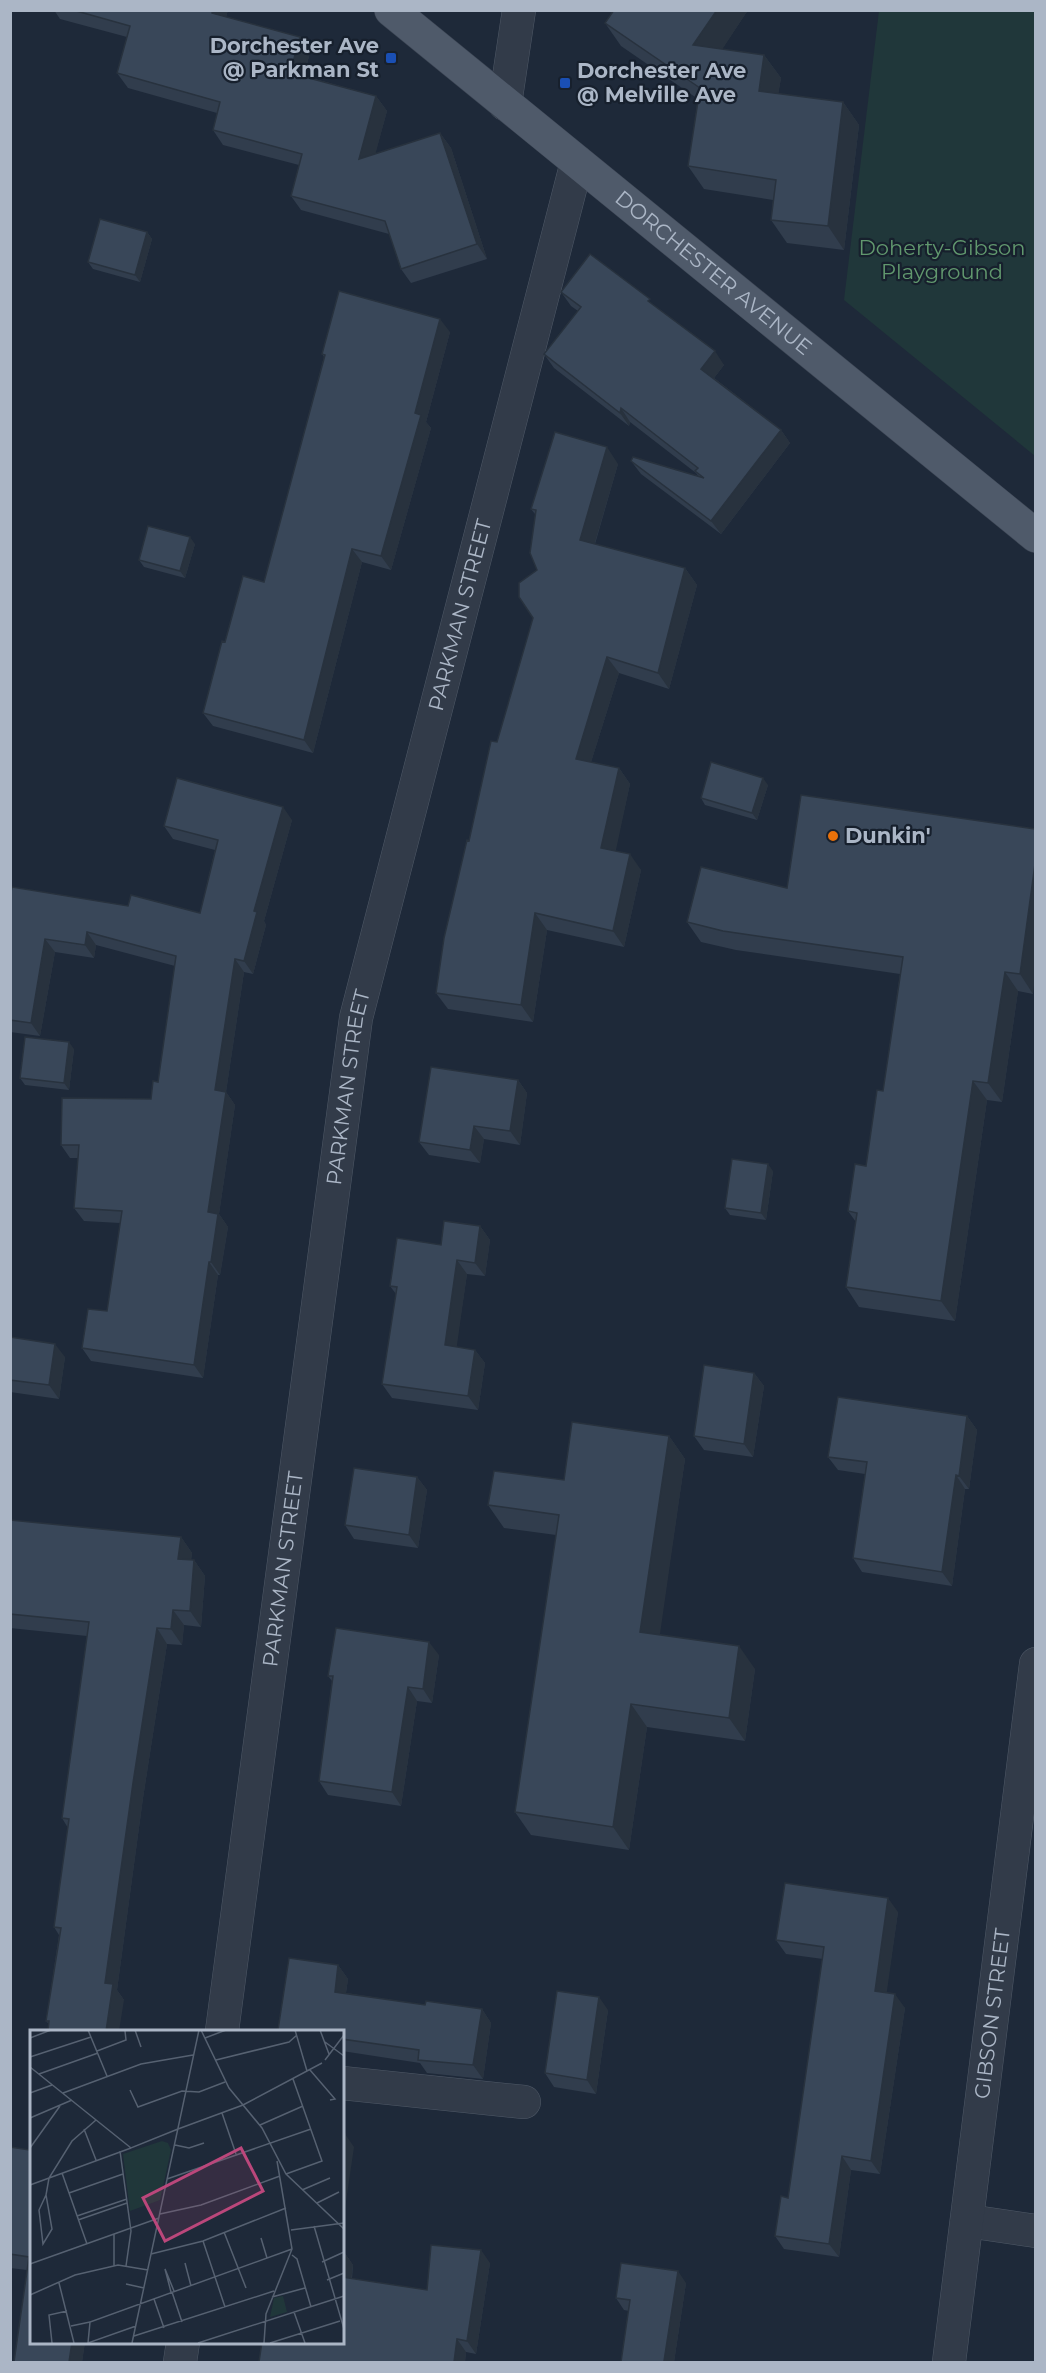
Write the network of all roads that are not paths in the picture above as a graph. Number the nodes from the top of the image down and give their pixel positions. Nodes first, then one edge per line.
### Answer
1 (391, 10) edge
2 (519, 10) edge
3 (505, 104) junction
4 (577, 162) junction
5 (1035, 536) edge
6 (1035, 1664) edge
7 (222, 2030) edge
8 (344, 2083) edge
9 (524, 2102) dead end
10 (968, 2221) junction
11 (1035, 2231) edge
12 (183, 2343) edge
13 (180, 2362) edge
14 (949, 2362) edge

1 - 3 main road, DORCHESTER AVENUE
2 - 3 street
3 - 4 main road, DORCHESTER AVENUE
4 - 5 main road, DORCHESTER AVENUE
4 - 7 street, PARKMAN STREET
6 - 10 street, GIBSON STREET
8 - 9 street
10 - 11 street
10 - 14 street, GIBSON STREET
12 - 13 street

